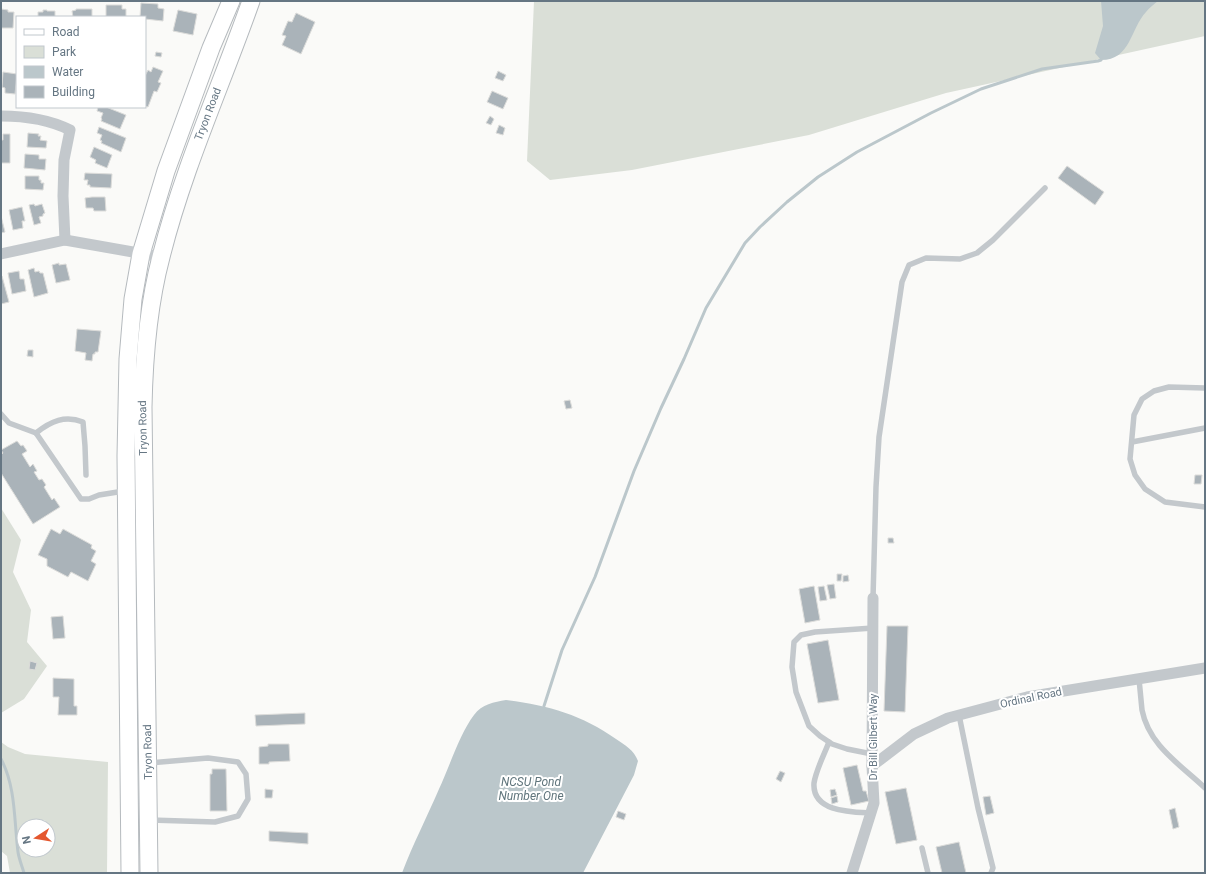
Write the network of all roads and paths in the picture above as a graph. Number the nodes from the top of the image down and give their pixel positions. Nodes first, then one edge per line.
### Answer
1 (231, 1) edge
2 (251, 1) edge
3 (1, 116) edge
4 (1045, 188) dead end
5 (65, 240) junction
6 (1, 254) edge
7 (141, 254) junction
8 (161, 257) junction
9 (1205, 388) edge
10 (1, 414) edge
11 (1205, 428) edge
12 (36, 433) junction
13 (1132, 442) junction
14 (86, 475) dead end
15 (127, 490) junction
16 (1205, 507) edge
17 (873, 598) joint
18 (873, 628) junction
19 (1205, 668) edge
20 (1139, 679) junction
21 (959, 715) junction
22 (829, 742) junction
23 (872, 754) junction
24 (148, 763) junction
25 (872, 766) junction
26 (1205, 788) edge
27 (871, 813) junction
28 (149, 820) junction
29 (922, 848) dead end
30 (130, 873) edge
31 (149, 873) edge
32 (852, 873) edge
33 (928, 873) edge
34 (992, 873) edge

1 - 7 main road, Tryon Road
2 - 8 main road, Tryon Road
3 - 5 street
4 - 17 lane
5 - 6 street
5 - 7 street
7 - 8 street
7 - 15 main road, Tryon Road
8 - 24 main road, Tryon Road
9 - 13 lane
10 - 12 lane
11 - 13 lane
12 - 14 lane
12 - 15 lane
13 - 16 lane
15 - 30 main road, Tryon Road
17 - 18 street, Dr Bill Gilbert Way
18 - 22 lane
18 - 23 street, Dr Bill Gilbert Way
19 - 20 street, Ordinal Road
20 - 21 street, Ordinal Road
20 - 26 lane
21 - 25 street, Ordinal Road
21 - 34 lane
22 - 23 lane
22 - 27 lane
23 - 25 street, Dr Bill Gilbert Way
24 - 28 main road, Tryon Road
24 - 28 lane
25 - 27 street, Dr Bill Gilbert Way
27 - 32 street, Dr Bill Gilbert Way
28 - 31 main road, Tryon Road
29 - 33 lane

